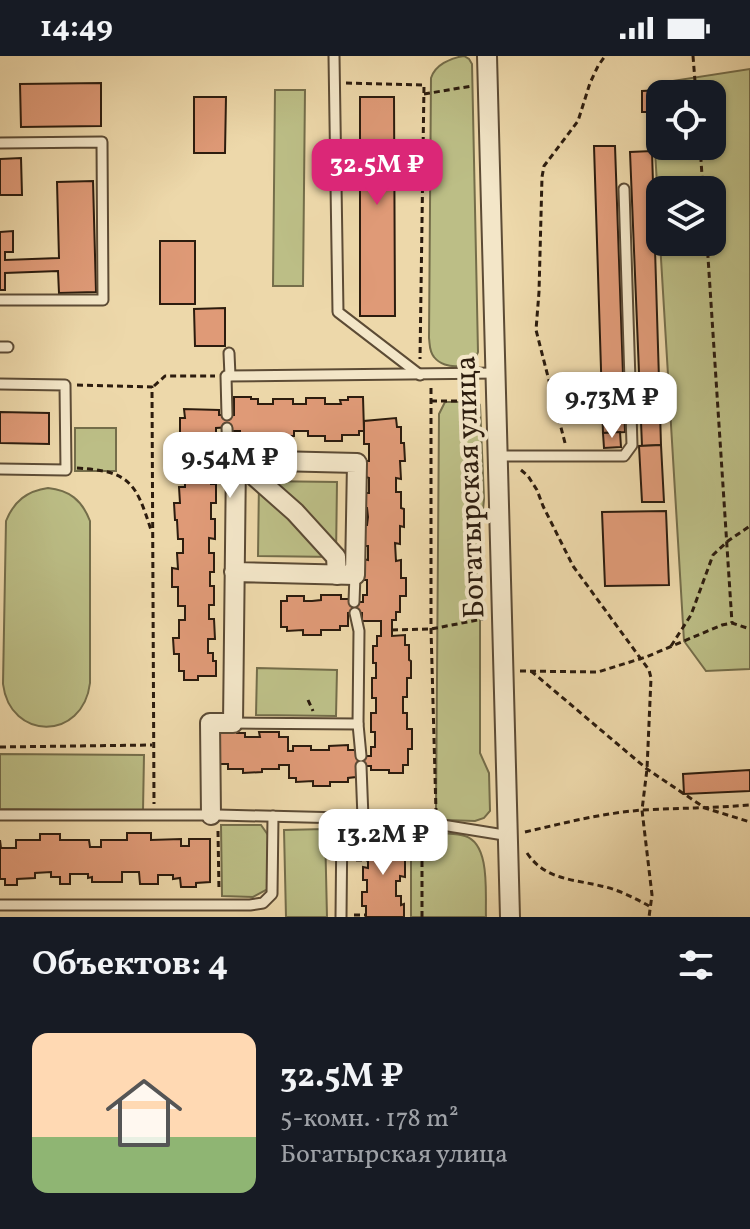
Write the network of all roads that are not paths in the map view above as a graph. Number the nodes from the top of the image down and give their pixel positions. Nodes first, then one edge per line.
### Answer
1 (334, 56) edge
2 (487, 56) edge
3 (0, 143) edge
4 (624, 189) dead end
5 (0, 300) edge
6 (229, 353) dead end
7 (496, 373) junction
8 (425, 375) junction
9 (228, 376) junction
10 (0, 384) edge
11 (227, 415) dead end
12 (227, 428) dead end
13 (498, 456) junction
14 (236, 460) junction
15 (0, 469) edge
16 (234, 572) junction
17 (346, 575) junction
18 (233, 723) junction
19 (358, 724) junction
20 (0, 815) edge
21 (215, 815) junction
22 (273, 816) junction
23 (342, 818) junction
24 (363, 818) junction
25 (504, 835) dead end
26 (0, 905) edge
27 (348, 916) edge
28 (510, 917) edge

1 - 8 lane
2 - 7 street, Богатырская улица
3 - 5 lane
4 - 13 lane
6 - 9 lane
7 - 8 lane
7 - 13 street, Богатырская улица
8 - 9 lane
9 - 11 lane
10 - 15 lane
12 - 14 lane
13 - 28 street, Богатырская улица
14 - 16 street
14 - 17 street
14 - 17 street
16 - 17 street
16 - 18 street
17 - 19 lane
18 - 19 lane
18 - 21 street
19 - 24 lane
20 - 21 lane
21 - 22 lane
22 - 23 lane
22 - 26 lane
23 - 24 lane
23 - 27 lane
24 - 25 lane

